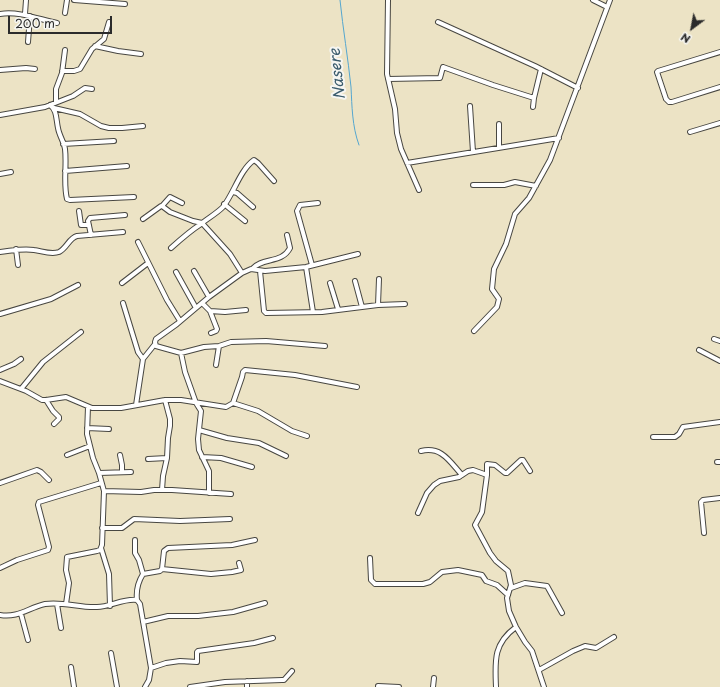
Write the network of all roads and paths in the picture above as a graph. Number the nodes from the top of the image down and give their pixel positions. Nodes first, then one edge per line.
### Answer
1 (26, 0) edge
2 (67, 0) edge
3 (74, 0) edge
4 (388, 0) edge
5 (593, 0) edge
6 (610, 0) edge
7 (125, 4) dead end
8 (608, 7) junction
9 (65, 13) dead end
10 (0, 14) edge
11 (25, 14) junction
12 (30, 16) junction
13 (109, 22) dead end
14 (438, 22) dead end
15 (56, 23) dead end
16 (28, 42) dead end
17 (95, 46) junction
18 (65, 50) dead end
19 (720, 52) edge
20 (141, 54) dead end
21 (35, 69) dead end
22 (541, 69) junction
23 (0, 70) edge
24 (62, 71) junction
25 (388, 79) junction
26 (720, 87) edge
27 (578, 88) junction
28 (92, 89) dead end
29 (534, 98) junction
30 (56, 102) junction
31 (52, 106) junction
32 (470, 106) dead end
33 (533, 107) dead end
34 (0, 115) edge
35 (720, 123) edge
36 (498, 124) dead end
37 (143, 126) dead end
38 (690, 132) dead end
39 (559, 138) junction
40 (114, 141) dead end
41 (63, 144) junction
42 (499, 148) junction
43 (473, 152) junction
44 (407, 163) junction
45 (127, 166) dead end
46 (65, 170) junction
47 (11, 172) dead end
48 (0, 174) edge
49 (274, 181) dead end
50 (473, 185) dead end
51 (536, 186) junction
52 (419, 190) dead end
53 (233, 192) junction
54 (134, 197) dead end
55 (182, 203) dead end
56 (318, 203) dead end
57 (224, 204) junction
58 (162, 206) junction
59 (253, 207) dead end
60 (79, 211) dead end
61 (125, 215) dead end
62 (143, 220) dead end
63 (245, 221) dead end
64 (202, 223) junction
65 (89, 226) junction
66 (123, 232) dead end
67 (91, 235) junction
68 (287, 235) dead end
69 (138, 242) dead end
70 (171, 248) dead end
71 (16, 249) junction
72 (0, 252) edge
73 (358, 254) dead end
74 (148, 263) junction
75 (18, 265) dead end
76 (312, 265) junction
77 (306, 267) junction
78 (252, 269) junction
79 (194, 271) dead end
80 (260, 271) junction
81 (176, 272) dead end
82 (242, 273) junction
83 (379, 279) dead end
84 (355, 281) dead end
85 (122, 282) dead end
86 (330, 283) dead end
87 (78, 285) dead end
88 (209, 297) junction
89 (123, 303) dead end
90 (202, 303) junction
91 (405, 304) dead end
92 (378, 305) junction
93 (362, 307) junction
94 (196, 308) junction
95 (338, 309) junction
96 (246, 310) dead end
97 (210, 311) junction
98 (313, 312) junction
99 (0, 314) edge
100 (180, 321) junction
101 (474, 331) dead end
102 (81, 332) dead end
103 (211, 332) dead end
104 (714, 339) dead end
105 (720, 341) edge
106 (155, 344) junction
107 (219, 346) junction
108 (325, 346) dead end
109 (699, 350) dead end
110 (181, 353) junction
111 (21, 359) dead end
112 (143, 359) junction
113 (720, 360) edge
114 (216, 365) dead end
115 (0, 370) edge
116 (0, 381) edge
117 (357, 387) dead end
118 (20, 389) junction
119 (46, 400) junction
120 (165, 400) junction
121 (196, 403) junction
122 (233, 403) junction
123 (136, 405) junction
124 (88, 407) junction
125 (720, 422) edge
126 (54, 424) dead end
127 (87, 428) junction
128 (109, 429) dead end
129 (199, 430) junction
130 (307, 436) dead end
131 (653, 437) dead end
132 (90, 446) junction
133 (421, 451) dead end
134 (67, 454) dead end
135 (120, 455) dead end
136 (286, 456) dead end
137 (202, 457) junction
138 (167, 458) junction
139 (148, 459) dead end
140 (252, 467) dead end
141 (122, 472) junction
142 (131, 472) dead end
143 (530, 472) dead end
144 (99, 473) junction
145 (487, 475) junction
146 (462, 476) junction
147 (48, 480) dead end
148 (0, 483) edge
149 (101, 483) junction
150 (162, 490) junction
151 (104, 491) junction
152 (209, 493) junction
153 (231, 494) dead end
154 (720, 498) edge
155 (418, 513) dead end
156 (230, 518) dead end
157 (102, 528) junction
158 (704, 533) dead end
159 (135, 540) dead end
160 (255, 540) dead end
161 (101, 548) junction
162 (370, 558) dead end
163 (239, 563) dead end
164 (0, 568) edge
165 (162, 568) junction
166 (143, 574) junction
167 (511, 588) junction
168 (508, 595) junction
169 (137, 600) junction
170 (265, 603) dead end
171 (57, 604) junction
172 (66, 604) junction
173 (110, 606) junction
174 (562, 613) dead end
175 (21, 614) junction
176 (0, 615) edge
177 (143, 622) junction
178 (516, 627) junction
179 (61, 628) dead end
180 (614, 637) dead end
181 (273, 638) dead end
182 (28, 640) dead end
183 (111, 653) dead end
184 (71, 667) dead end
185 (151, 668) junction
186 (539, 670) junction
187 (292, 671) dead end
188 (434, 678) dead end
189 (247, 680) junction
190 (378, 686) dead end
191 (74, 687) edge
192 (117, 687) edge
193 (145, 687) edge
194 (190, 687) edge
195 (247, 687) edge
196 (399, 687) edge
197 (433, 687) edge
198 (496, 687) edge
199 (544, 687) edge

1 - 11 street
2 - 9 street
3 - 7 street
4 - 25 street
5 - 8 street
6 - 8 street
8 - 27 street
10 - 11 street
11 - 12 street
12 - 15 street
12 - 16 street
13 - 17 street
14 - 22 street
17 - 20 street
17 - 24 street
18 - 24 street
19 - 26 street
21 - 23 street
22 - 27 street
22 - 29 street
24 - 30 street
25 - 29 street
25 - 44 street
27 - 39 street
28 - 30 street
29 - 33 street
30 - 31 street
31 - 34 street
31 - 37 street
31 - 41 street
32 - 43 street
35 - 38 street
36 - 42 street
39 - 42 street
39 - 51 street
40 - 41 street
41 - 46 street
42 - 43 street
43 - 44 street
44 - 52 street
45 - 46 street
46 - 54 street
47 - 48 street
49 - 53 street
50 - 51 street
51 - 101 street
53 - 57 street
53 - 59 street
55 - 58 street
56 - 76 street
57 - 63 street
57 - 64 street
58 - 62 street
58 - 64 street
60 - 65 street
61 - 65 street
64 - 70 street
64 - 82 street
65 - 67 street
66 - 67 street
67 - 71 street
68 - 78 street
69 - 74 street
71 - 72 street
71 - 75 street
73 - 76 street
74 - 85 street
74 - 100 street
76 - 77 street
77 - 80 street
77 - 98 street
78 - 80 street
78 - 82 street
79 - 88 street
80 - 98 street
81 - 94 street
82 - 88 street
83 - 92 street
84 - 93 street
86 - 95 street
87 - 99 street
88 - 90 street
89 - 112 street
90 - 94 street
90 - 97 street
91 - 92 street
92 - 93 street
93 - 95 street
94 - 100 street
95 - 98 street
96 - 97 street
97 - 103 street
100 - 106 street
102 - 118 street
104 - 105 street
106 - 110 street
106 - 112 street
107 - 108 street
107 - 110 street
107 - 114 street
109 - 113 street
110 - 121 street
111 - 115 street
112 - 123 street
116 - 118 street
117 - 122 street
118 - 119 street
119 - 124 street
119 - 126 street
120 - 121 street
120 - 123 street
120 - 138 street
121 - 122 street
121 - 129 street
122 - 130 street
123 - 124 street
124 - 127 street
125 - 131 street
127 - 128 street
127 - 132 street
129 - 136 street
129 - 137 street
132 - 134 street
132 - 144 street
133 - 146 street
135 - 141 street
137 - 140 street
137 - 152 street
138 - 139 street
138 - 150 street
141 - 142 street
141 - 144 street
143 - 145 street
144 - 149 street
145 - 146 street
145 - 167 street
146 - 155 street
147 - 148 street
149 - 151 street
149 - 164 street
150 - 151 street
150 - 152 street
151 - 157 street
152 - 153 street
154 - 158 street
156 - 157 street
157 - 161 street
159 - 166 street
160 - 165 street
161 - 172 street
161 - 173 street
162 - 168 street
163 - 165 street
165 - 166 street
166 - 169 street
167 - 168 street
167 - 174 street
168 - 178 street
169 - 173 street
169 - 177 street
170 - 177 street
171 - 172 street
171 - 175 street
171 - 179 street
172 - 173 street
175 - 176 street
175 - 182 street
177 - 185 street
178 - 186 street
178 - 198 street
180 - 186 street
181 - 185 street
183 - 192 street
184 - 191 street
185 - 193 street
186 - 199 street
187 - 189 street
188 - 197 street
189 - 194 street
189 - 195 street
190 - 196 street

